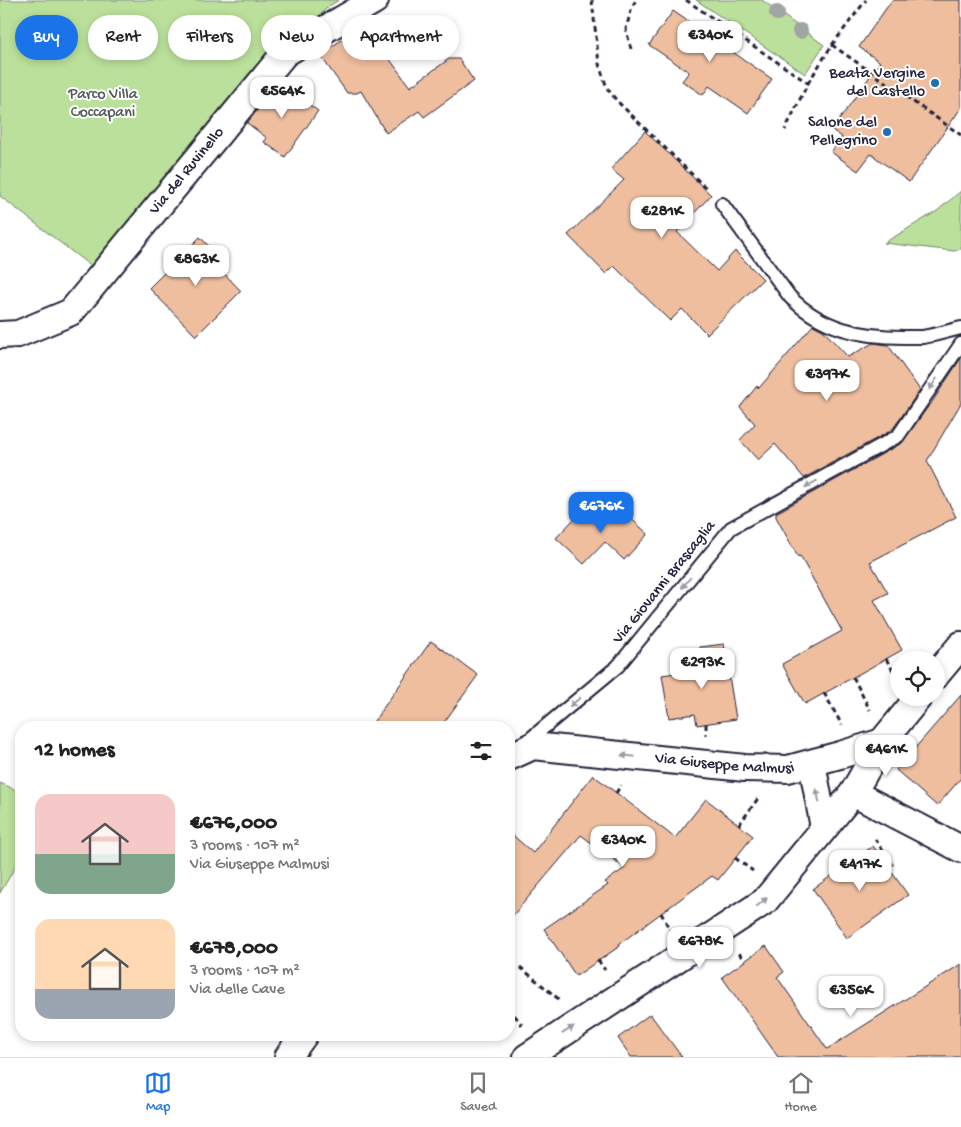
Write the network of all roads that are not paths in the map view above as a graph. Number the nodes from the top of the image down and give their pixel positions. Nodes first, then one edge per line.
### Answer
1 (375, 0) edge
2 (722, 204) road end
3 (961, 328) edge
4 (0, 335) edge
5 (961, 344) edge
6 (961, 645) edge
7 (945, 664) edge
8 (911, 706) edge
9 (882, 742) junction
10 (515, 752) edge
11 (515, 754) edge
12 (812, 763) junction
13 (853, 793) junction
14 (824, 828) junction
15 (961, 849) edge
16 (300, 1041) edge
17 (288, 1057) edge
18 (527, 1057) edge

1 - 4 street, Via del Ruvinello
2 - 3 lane
5 -> 10 lane, Via Giovanni Brascaglia
6 - 7 street
8 - 9 street
9 - 12 street, Via Giuseppe Malmusi
9 - 13 street
12 -> 11 street, Via Giuseppe Malmusi
14 -> 12 street
13 - 14 street
13 - 15 street
18 -> 14 street
16 - 17 street

